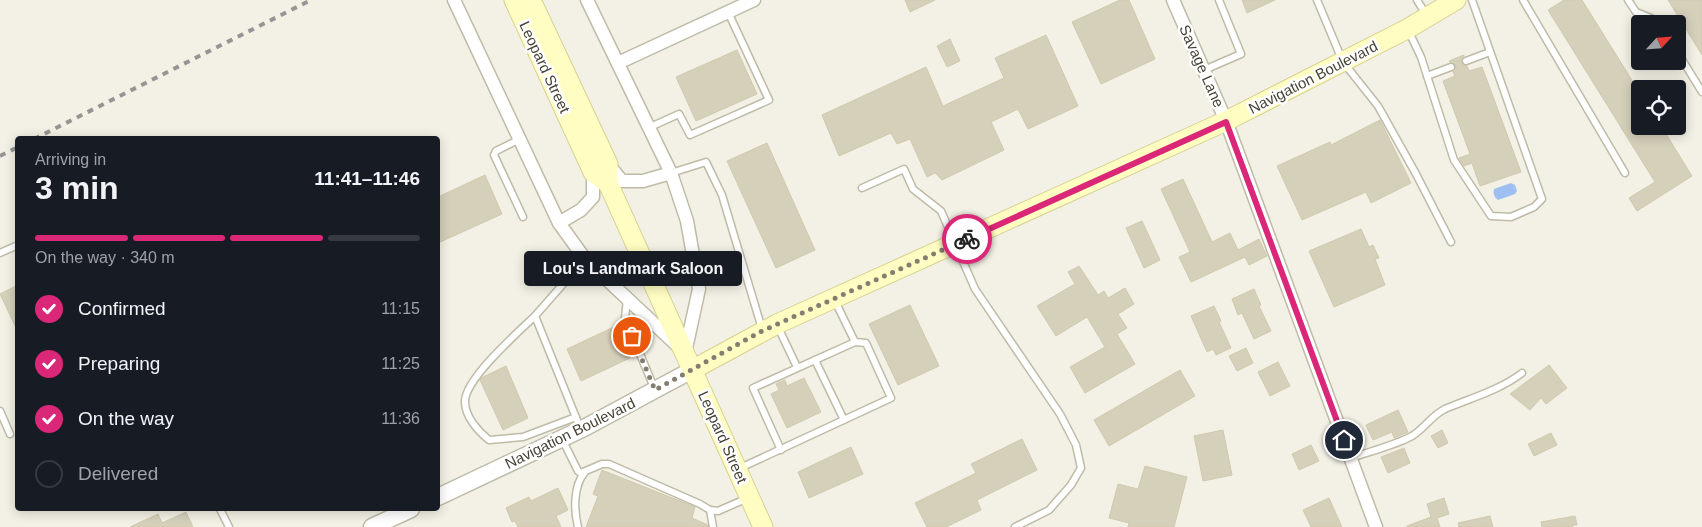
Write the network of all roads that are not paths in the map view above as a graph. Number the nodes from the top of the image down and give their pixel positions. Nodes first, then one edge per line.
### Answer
1 (454, 0) edge
2 (514, 0) edge
3 (530, 0) edge
4 (588, 0) edge
5 (754, 0) edge
6 (1173, 0) edge
7 (1219, 0) edge
8 (1317, 0) edge
9 (1416, 0) edge
10 (1456, 0) edge
11 (1472, 0) edge
12 (1523, 0) edge
13 (1628, 0) edge
14 (728, 12) junction
15 (1643, 15) edge
16 (1428, 17) junction
17 (1407, 29) junction
18 (1490, 52) junction
19 (1466, 61) dead end
20 (1343, 62) junction
21 (618, 63) junction
22 (1686, 66) edge
23 (1451, 67) dead end
24 (1204, 70) junction
25 (1427, 76) junction
26 (1702, 92) edge
27 (1226, 122) junction
28 (648, 128) junction
29 (520, 139) junction
30 (600, 168) junction
31 (671, 173) junction
32 (1625, 173) dead end
33 (862, 188) dead end
34 (523, 216) dead end
35 (560, 222) junction
36 (1451, 242) dead end
37 (956, 244) junction
38 (15, 246) edge
39 (0, 252) edge
40 (585, 259) junction
41 (834, 298) junction
42 (627, 299) junction
43 (535, 316) junction
44 (770, 327) junction
45 (855, 342) junction
46 (816, 360) junction
47 (689, 361) junction
48 (797, 368) junction
49 (1522, 373) dead end
50 (655, 390) junction
51 (0, 411) edge
52 (844, 420) junction
53 (578, 423) junction
54 (10, 434) dead end
55 (562, 439) junction
56 (782, 450) junction
57 (1351, 458) junction
58 (737, 470) junction
59 (585, 472) junction
60 (440, 496) edge
61 (750, 497) junction
62 (710, 510) junction
63 (221, 511) edge
64 (407, 511) edge
65 (228, 527) edge
66 (372, 527) edge
67 (578, 527) edge
68 (712, 527) edge
69 (763, 527) edge
70 (1015, 527) edge
71 (1376, 527) edge

1 - 29 street
2 - 30 main road, Leopard Street
3 - 30 main road, Leopard Street
4 - 21 street
5 - 14 street
6 - 24 street, Savage Lane
7 - 24 lane
8 - 20 lane
9 - 16 lane
10 - 16 main road, Navigation Boulevard
11 - 18 lane
12 - 32 lane
13 - 15 lane
14 - 21 street
14 - 28 lane
16 - 17 main road, Navigation Boulevard
17 - 20 main road, Navigation Boulevard
17 - 25 lane
18 - 19 lane
18 - 25 lane
20 - 27 main road, Navigation Boulevard
20 - 36 lane
21 - 28 street
22 - 26 lane
23 - 25 lane
24 - 27 street, Savage Lane
27 - 37 main road, Navigation Boulevard
27 - 57 street, Savage Lane
28 - 31 street
29 - 34 lane
29 - 35 street
30 - 31 street
30 - 35 street
30 - 47 main road, Leopard Street
31 - 44 lane
31 - 47 street
33 - 37 lane
35 - 40 street
37 - 41 main road, Navigation Boulevard
37 - 70 lane
38 - 39 lane
40 - 42 street
40 - 43 lane
41 - 44 main road, Navigation Boulevard
41 - 45 lane
42 - 47 street
42 - 50 lane
43 - 53 lane
43 - 53 lane
44 - 47 main road, Navigation Boulevard
44 - 48 lane
45 - 46 lane
45 - 52 lane
46 - 48 lane
46 - 52 lane
47 - 50 street, Navigation Boulevard
47 - 58 main road, Leopard Street
48 - 56 lane
49 - 57 lane
50 - 53 street, Navigation Boulevard
51 - 54 lane
52 - 56 lane
53 - 55 street, Navigation Boulevard
55 - 59 lane
55 - 60 street, Navigation Boulevard
56 - 58 lane
57 - 71 street, Savage Lane
58 - 61 main road, Leopard Street
59 - 62 lane
59 - 67 lane
61 - 62 lane
61 - 69 main road, Leopard Street
62 - 68 lane
63 - 65 lane
64 - 66 street

